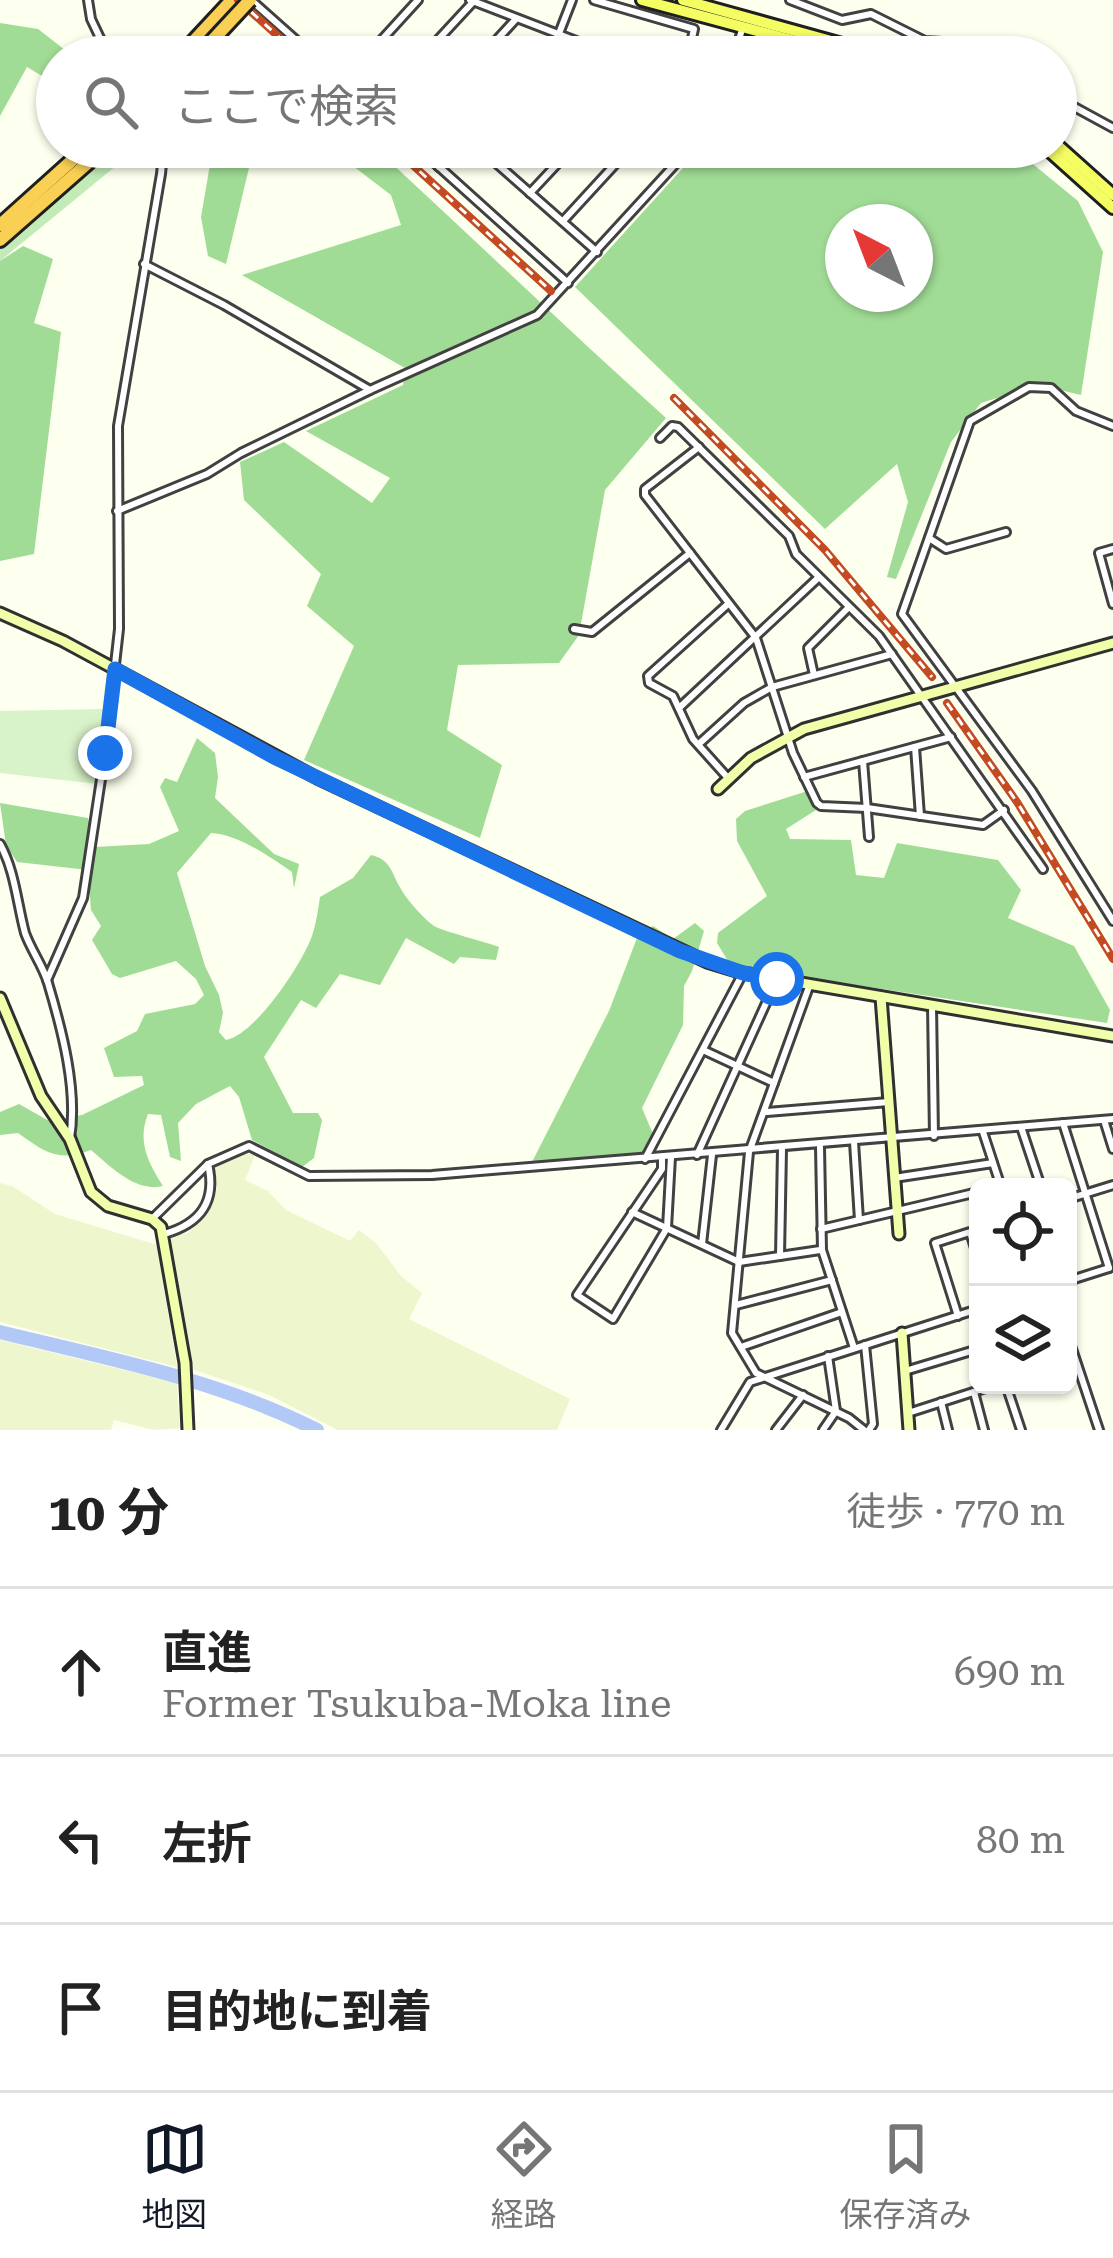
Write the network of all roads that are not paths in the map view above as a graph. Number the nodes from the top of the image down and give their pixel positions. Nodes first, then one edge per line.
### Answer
1 (78, 0) edge
2 (232, 0) edge
3 (251, 0) edge
4 (418, 0) edge
5 (572, 0) edge
6 (593, 0) edge
7 (642, 0) edge
8 (683, 0) edge
9 (790, 0) edge
10 (472, 1) edge
11 (88, 2) edge
12 (515, 20) junction
13 (743, 22) junction
14 (99, 36) edge
15 (199, 36) edge
16 (217, 36) edge
17 (291, 36) edge
18 (387, 36) edge
19 (441, 36) edge
20 (500, 36) edge
21 (558, 36) joint
22 (692, 36) edge
23 (739, 36) edge
24 (787, 36) edge
25 (802, 36) edge
26 (916, 36) edge
27 (1077, 108) edge
28 (1113, 128) edge
29 (1077, 162) edge
30 (64, 168) edge
31 (82, 168) edge
32 (162, 168) edge
33 (440, 168) edge
34 (502, 168) edge
35 (553, 168) edge
36 (611, 168) edge
37 (673, 168) edge
38 (1068, 168) edge
39 (530, 193) junction
40 (1113, 195) edge
41 (1113, 208) edge
42 (562, 221) junction
43 (0, 225) edge
44 (0, 240) edge
45 (597, 252) junction
46 (144, 264) junction
47 (568, 283) junction
48 (370, 390) junction
49 (1113, 426) edge
50 (660, 438) dead end
51 (699, 447) junction
52 (117, 511) junction
53 (1006, 532) dead end
54 (929, 538) junction
55 (1113, 549) edge
56 (690, 553) junction
57 (818, 578) junction
58 (1112, 593) edge
59 (729, 603) junction
60 (1113, 604) edge
61 (848, 608) junction
62 (0, 613) edge
63 (574, 629) dead end
64 (756, 638) junction
65 (1113, 643) edge
66 (892, 654) junction
67 (115, 669) junction
68 (814, 675) junction
69 (958, 686) junction
70 (772, 687) junction
71 (922, 695) junction
72 (679, 708) junction
73 (787, 736) junction
74 (953, 737) junction
75 (701, 742) dead end
76 (915, 747) junction
77 (863, 761) junction
78 (805, 777) junction
79 (728, 778) junction
80 (718, 789) dead end
81 (867, 808) junction
82 (1004, 810) junction
83 (920, 815) junction
84 (869, 837) dead end
85 (0, 844) edge
86 (1043, 869) dead end
87 (1113, 921) edge
88 (743, 973) junction
89 (777, 979) junction
90 (47, 980) junction
91 (810, 984) junction
92 (881, 997) junction
93 (0, 998) edge
94 (932, 1005) junction
95 (1113, 1036) edge
96 (704, 1050) junction
97 (738, 1066) junction
98 (775, 1083) junction
99 (889, 1102) junction
100 (765, 1112) junction
101 (1108, 1120) edge
102 (1063, 1124) junction
103 (1021, 1127) junction
104 (983, 1132) junction
105 (934, 1136) junction
106 (70, 1138) junction
107 (891, 1138) junction
108 (854, 1142) junction
109 (820, 1145) junction
110 (782, 1149) junction
111 (1113, 1149) edge
112 (749, 1152) junction
113 (697, 1155) junction
114 (712, 1155) junction
115 (666, 1157) junction
116 (645, 1159) junction
117 (993, 1162) junction
118 (208, 1164) junction
119 (894, 1178) junction
120 (997, 1178) edge
121 (1037, 1178) edge
122 (1113, 1185) edge
123 (1085, 1193) junction
124 (969, 1194) edge
125 (1077, 1196) edge
126 (632, 1212) junction
127 (898, 1213) junction
128 (152, 1219) junction
129 (859, 1220) junction
130 (667, 1228) junction
131 (821, 1229) junction
132 (969, 1232) edge
133 (164, 1234) junction
134 (899, 1234) dead end
135 (702, 1244) junction
136 (822, 1250) junction
137 (780, 1256) junction
138 (739, 1262) junction
139 (1111, 1267) edge
140 (1077, 1275) edge
141 (832, 1280) junction
142 (735, 1305) junction
143 (842, 1312) junction
144 (969, 1312) edge
145 (958, 1316) junction
146 (902, 1333) junction
147 (865, 1345) junction
148 (740, 1347) junction
149 (854, 1348) junction
150 (969, 1352) edge
151 (828, 1356) junction
152 (1077, 1363) edge
153 (905, 1371) junction
154 (764, 1377) junction
155 (969, 1394) edge
156 (975, 1394) edge
157 (1009, 1394) edge
158 (802, 1395) junction
159 (941, 1402) junction
160 (836, 1412) junction
161 (908, 1413) junction
162 (188, 1430) edge
163 (721, 1430) edge
164 (776, 1430) edge
165 (823, 1430) edge
166 (867, 1430) edge
167 (909, 1430) edge
168 (948, 1430) edge
169 (985, 1430) edge
170 (1021, 1430) edge
171 (1100, 1430) edge

1 - 11 street
2 - 15 highway
3 - 16 highway, bridge
3 - 17 street
4 - 18 street
5 - 21 street
6 - 22 street
7 - 13 main road
8 - 13 main road
9 - 26 street
10 - 12 street
10 - 19 street
11 - 14 street
12 - 20 street
12 - 21 street
13 - 23 street
13 - 24 main road
13 - 25 main road
27 - 28 street
29 - 40 main road
30 - 43 highway
31 - 44 highway
32 - 46 street
33 - 47 street
34 - 39 street
35 - 39 street
36 - 42 street
37 - 45 street
38 - 41 main road
39 - 42 street
42 - 45 street
45 - 47 street
46 - 48 street
46 - 52 street
47 - 48 street
48 - 52 street
49 - 54 street
50 - 51 street
51 - 56 street
51 - 57 street
52 - 67 street
53 - 54 street
54 - 69 street
55 - 58 street
56 - 59 street
56 - 63 street
57 - 61 street
57 - 64 street
58 - 60 street
59 - 64 street
59 - 72 street
61 - 66 street
61 - 68 street
62 - 67 street
64 - 70 street
64 - 72 street
65 - 69 street
66 - 68 street
66 - 71 street
67 - 88 street
67 - 90 street
68 - 70 street
69 - 71 street
69 - 87 street
70 - 73 street
70 - 75 street
71 - 73 street
71 - 74 street
72 - 79 street
73 - 78 street
73 - 79 street
74 - 76 street
74 - 82 street
76 - 77 street
76 - 83 street
77 - 78 street
77 - 81 street
78 - 81 street
79 - 80 street
81 - 83 street
81 - 84 street
82 - 83 street
82 - 86 street
85 - 90 street
88 - 89 street
88 - 96 street
89 - 91 street
89 - 97 street
90 - 106 street
91 - 92 street
91 - 98 street
92 - 94 street
92 - 99 street
93 - 106 street
94 - 95 street
94 - 105 street
96 - 97 street
96 - 116 street
97 - 98 street
97 - 113 street
98 - 100 street
99 - 100 street
99 - 107 street
100 - 112 street
101 - 102 street
101 - 111 street
102 - 103 street
102 - 123 street
103 - 104 street
103 - 121 street
104 - 105 street
104 - 117 street
105 - 107 street
106 - 128 street
107 - 108 street
107 - 119 street
108 - 109 street
108 - 129 street
109 - 110 street
109 - 131 street
110 - 112 street
110 - 137 street
112 - 114 street
112 - 138 street
113 - 114 street
113 - 115 street
114 - 135 street
115 - 116 street
115 - 126 street
115 - 130 street
116 - 118 street
117 - 119 street
117 - 120 street
118 - 128 street
118 - 133 street
119 - 127 street
122 - 123 street
123 - 125 street
123 - 139 street
124 - 127 street
126 - 130 street
126 - 130 street
127 - 129 street
127 - 134 street
128 - 133 street
129 - 131 street
130 - 135 street
131 - 136 street
132 - 145 street
133 - 162 street
135 - 138 street
136 - 137 street
136 - 141 street
137 - 138 street
138 - 142 street
139 - 140 street
141 - 142 street
141 - 143 street
142 - 148 street
143 - 148 street
143 - 149 street
144 - 145 street
145 - 146 street
146 - 147 street
146 - 153 street
147 - 149 street
147 - 166 street
148 - 154 street
149 - 151 street
150 - 153 street
151 - 154 street
151 - 160 street
152 - 171 street
153 - 161 street
154 - 158 street
154 - 163 street
155 - 159 street
156 - 169 street
157 - 170 street
158 - 160 street
158 - 164 street
159 - 161 street
159 - 168 street
160 - 165 street
160 - 166 street
161 - 167 street

